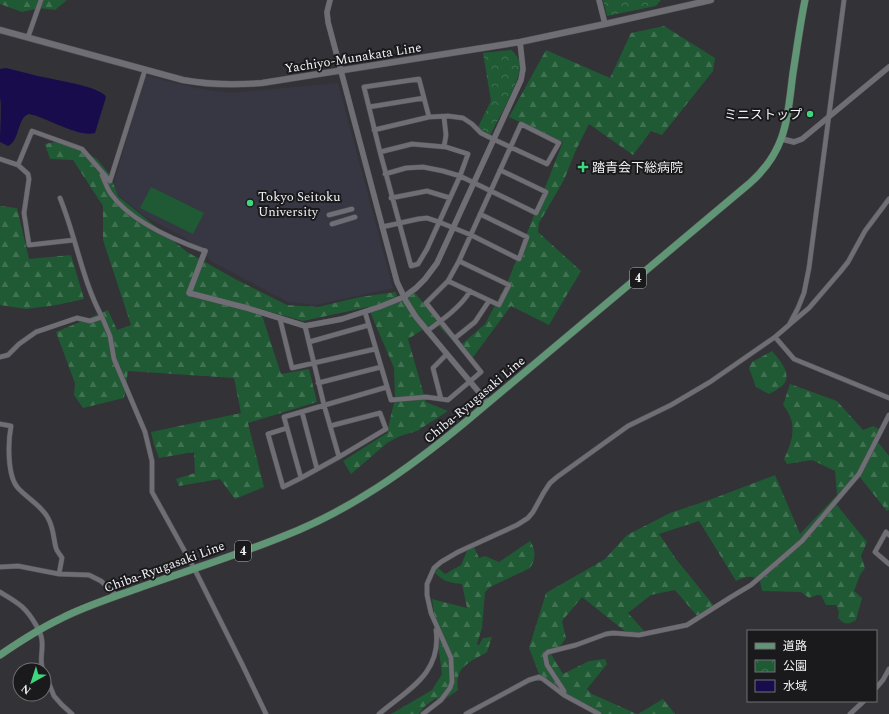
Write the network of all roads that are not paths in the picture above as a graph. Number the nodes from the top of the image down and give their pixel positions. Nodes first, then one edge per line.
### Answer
1 (41, 0) edge
2 (330, 0) edge
3 (599, 0) edge
4 (711, 0) edge
5 (805, 0) edge
6 (844, 0) edge
7 (605, 24) junction
8 (0, 30) edge
9 (28, 37) junction
10 (520, 42) junction
11 (889, 67) edge
12 (145, 70) junction
13 (340, 70) junction
14 (424, 98) junction
15 (369, 107) junction
16 (444, 117) junction
17 (429, 118) junction
18 (828, 118) junction
19 (374, 130) junction
20 (493, 139) junction
21 (782, 139) junction
22 (444, 147) junction
23 (510, 147) junction
24 (380, 152) junction
25 (0, 159) edge
26 (18, 165) junction
27 (99, 169) junction
28 (500, 170) junction
29 (385, 174) junction
30 (460, 176) junction
31 (474, 184) junction
32 (490, 192) junction
33 (60, 198) dead end
34 (392, 198) junction
35 (450, 198) junction
36 (889, 199) edge
37 (352, 209) dead end
38 (480, 214) junction
39 (329, 215) dead end
40 (355, 217) dead end
41 (439, 222) junction
42 (332, 224) dead end
43 (398, 224) junction
44 (382, 227) junction
45 (452, 227) junction
46 (471, 236) junction
47 (74, 240) junction
48 (205, 250) joint
49 (459, 261) junction
50 (448, 281) junction
51 (470, 291) junction
52 (404, 297) junction
53 (489, 301) junction
54 (365, 312) junction
55 (102, 317) junction
56 (280, 319) junction
57 (440, 321) junction
58 (369, 325) junction
59 (789, 325) junction
60 (305, 326) junction
61 (427, 331) junction
62 (775, 337) junction
63 (455, 338) junction
64 (308, 342) junction
65 (375, 348) junction
66 (446, 355) junction
67 (0, 357) edge
68 (314, 363) junction
69 (381, 367) junction
70 (469, 382) junction
71 (318, 383) junction
72 (387, 387) junction
73 (889, 398) edge
74 (441, 399) junction
75 (488, 403) junction
76 (324, 405) junction
77 (302, 412) junction
78 (889, 415) edge
79 (0, 424) edge
80 (330, 426) junction
81 (287, 428) junction
82 (339, 457) junction
83 (317, 469) junction
84 (301, 478) junction
85 (889, 535) edge
86 (889, 564) edge
87 (0, 567) edge
88 (194, 568) junction
89 (59, 574) junction
90 (0, 592) edge
91 (117, 596) junction
92 (436, 624) junction
93 (39, 630) junction
94 (0, 655) edge
95 (41, 662) edge
96 (889, 669) edge
97 (877, 687) edge
98 (52, 691) edge
99 (564, 695) junction
100 (863, 702) edge
101 (72, 714) edge
102 (266, 714) edge
103 (379, 714) edge
104 (423, 714) edge
105 (466, 714) edge
106 (599, 714) edge
107 (850, 714) edge

1 - 9 street
2 - 13 street
3 - 7 street
4 - 7 main road, Yachiyo-Munakata Line
5 - 21 main road, Chiba-Ryugasaki Line / 4
6 - 18 street
7 - 10 main road, Yachiyo-Munakata Line
8 - 9 main road, Yachiyo-Munakata Line
9 - 12 main road, Yachiyo-Munakata Line
10 - 13 main road, Yachiyo-Munakata Line
10 - 20 street
11 - 18 street
12 - 13 main road, Yachiyo-Munakata Line
12 - 27 street
13 - 44 street
14 - 15 street
14 - 15 street
14 - 17 street
15 - 19 street
16 - 17 street
16 - 20 street
16 - 22 street
17 - 19 street
18 - 21 street
18 - 59 street
19 - 24 street
20 - 23 street
20 - 31 street
21 - 75 main road, Chiba-Ryugasaki Line / 4
22 - 24 street
22 - 30 street
23 - 23 street
23 - 28 street
24 - 29 street
25 - 26 street
26 - 27 street
26 - 47 street
27 - 48 street
28 - 32 street
28 - 32 street
29 - 30 street
29 - 34 street
30 - 31 street
30 - 35 street
31 - 32 street
31 - 45 street
32 - 38 street
33 - 47 street
34 - 35 street
34 - 43 street
35 - 41 street
36 - 59 street
37 - 39 street
38 - 46 street
38 - 46 street
40 - 42 street
41 - 43 street
41 - 43 street
41 - 45 street
43 - 44 street
44 - 52 street
45 - 46 street
45 - 52 street
46 - 49 street
47 - 55 street
48 - 56 street
49 - 50 street
49 - 53 street
50 - 51 street
50 - 57 street
51 - 53 street
51 - 57 street
52 - 54 street
52 - 61 street
53 - 63 street
54 - 58 street
54 - 60 street
55 - 67 street
55 - 88 street
56 - 60 street
56 - 68 street
57 - 61 street
57 - 63 street
58 - 64 street
58 - 65 street
59 - 62 street
60 - 64 street
61 - 66 street
62 - 73 street
62 - 92 street
63 - 70 street
64 - 68 street
65 - 68 street
65 - 69 street
66 - 70 street
66 - 74 street
68 - 71 street
69 - 71 street
69 - 72 street
70 - 74 street
70 - 75 street
71 - 76 street
72 - 74 street
72 - 76 street
75 - 88 main road, Chiba-Ryugasaki Line / 4
76 - 77 street
76 - 80 street
77 - 81 street
77 - 83 street
78 - 99 street
79 - 89 street
80 - 82 street
80 - 82 street
81 - 84 street
81 - 84 street
82 - 83 street
83 - 84 street
85 - 86 street
87 - 89 street
88 - 91 main road, Chiba-Ryugasaki Line / 4
88 - 102 street
89 - 91 street
90 - 93 street
91 - 93 main road, Chiba-Ryugasaki Line / 4
92 - 103 street
92 - 104 street
93 - 94 main road, Chiba-Ryugasaki Line / 4
93 - 95 street
96 - 97 street
98 - 101 street
99 - 105 street
99 - 106 street
100 - 107 street

